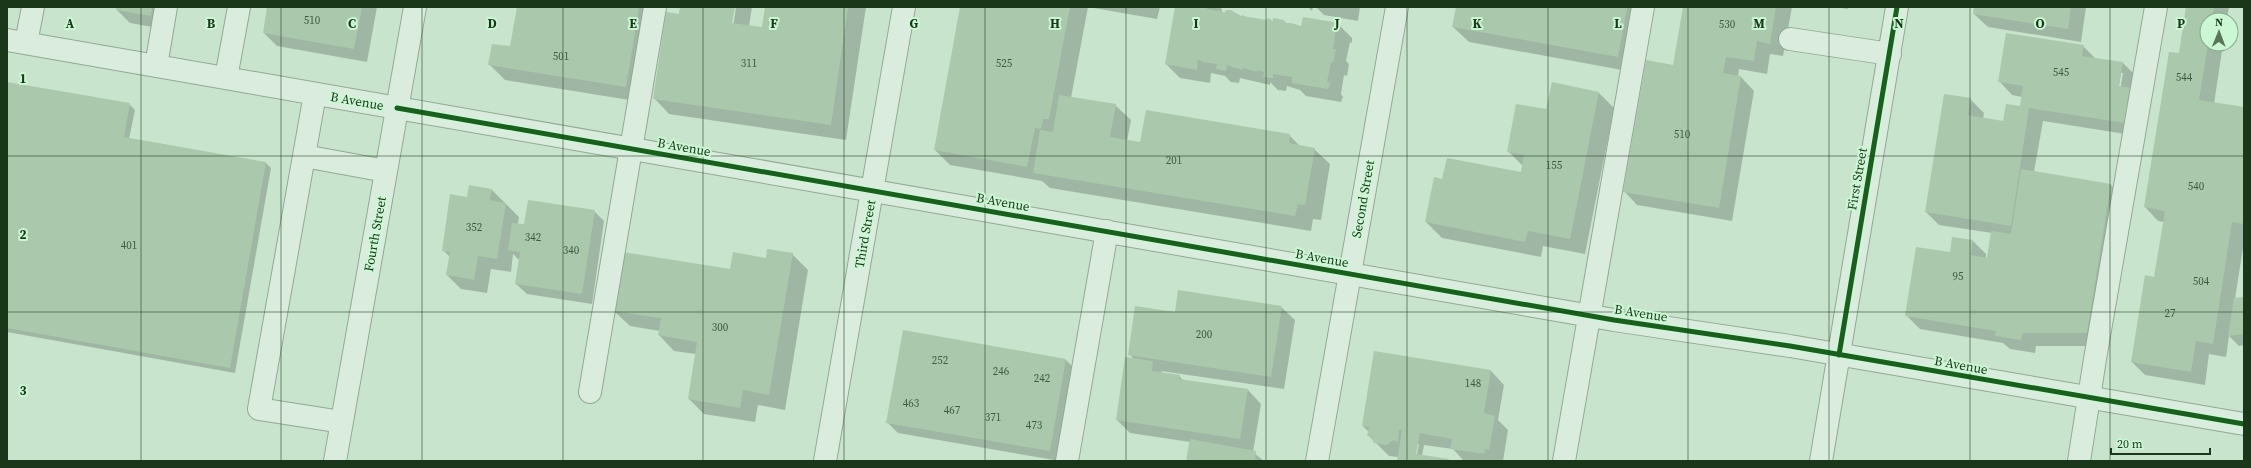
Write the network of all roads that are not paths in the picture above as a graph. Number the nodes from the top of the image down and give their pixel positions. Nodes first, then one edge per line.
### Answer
1 (33, 7) edge
2 (166, 7) edge
3 (239, 7) edge
4 (415, 7) edge
5 (656, 7) edge
6 (904, 7) edge
7 (1397, 7) edge
8 (1644, 7) edge
9 (1898, 7) edge
10 (2156, 7) edge
11 (1790, 39) dead end
12 (17, 42) edge
13 (1890, 54) junction
14 (156, 66) junction
15 (226, 78) junction
16 (314, 94) junction
17 (397, 108) junction
18 (631, 149) junction
19 (304, 156) junction
20 (386, 171) junction
21 (872, 191) junction
22 (1107, 231) junction
23 (1350, 274) junction
24 (1590, 315) junction
25 (1839, 355) junction
26 (590, 392) dead end
27 (2089, 397) junction
28 (342, 422) junction
29 (2244, 424) edge
30 (335, 461) edge
31 (825, 461) edge
32 (1067, 461) edge
33 (1317, 461) edge
34 (1564, 461) edge
35 (1821, 461) edge
36 (2079, 461) edge

1 - 12 street
2 - 14 street
3 - 15 street
4 - 17 street, Fourth Street
5 - 18 street
6 - 21 street, Third Street
7 - 23 street, Second Street
8 - 24 street
9 - 13 street, First Street
10 - 27 street
11 - 13 street
12 - 14 street, B Avenue
13 - 25 street, First Street
14 - 15 street, B Avenue
15 - 16 street, B Avenue
16 - 17 street, B Avenue
16 - 19 street
17 - 18 street, B Avenue
17 - 20 street, Fourth Street
18 - 21 street, B Avenue
18 - 26 street
19 - 20 street
19 - 28 street
20 - 28 street, Fourth Street
21 - 22 street, B Avenue
21 - 31 street, Third Street
22 - 23 street, B Avenue
22 - 32 street
23 - 24 street, B Avenue
23 - 33 street, Second Street
24 - 25 street, B Avenue
24 - 34 street
25 - 27 street, B Avenue
25 - 35 street, First Street
27 - 29 street, B Avenue
27 - 36 street
28 - 30 street, Fourth Street

